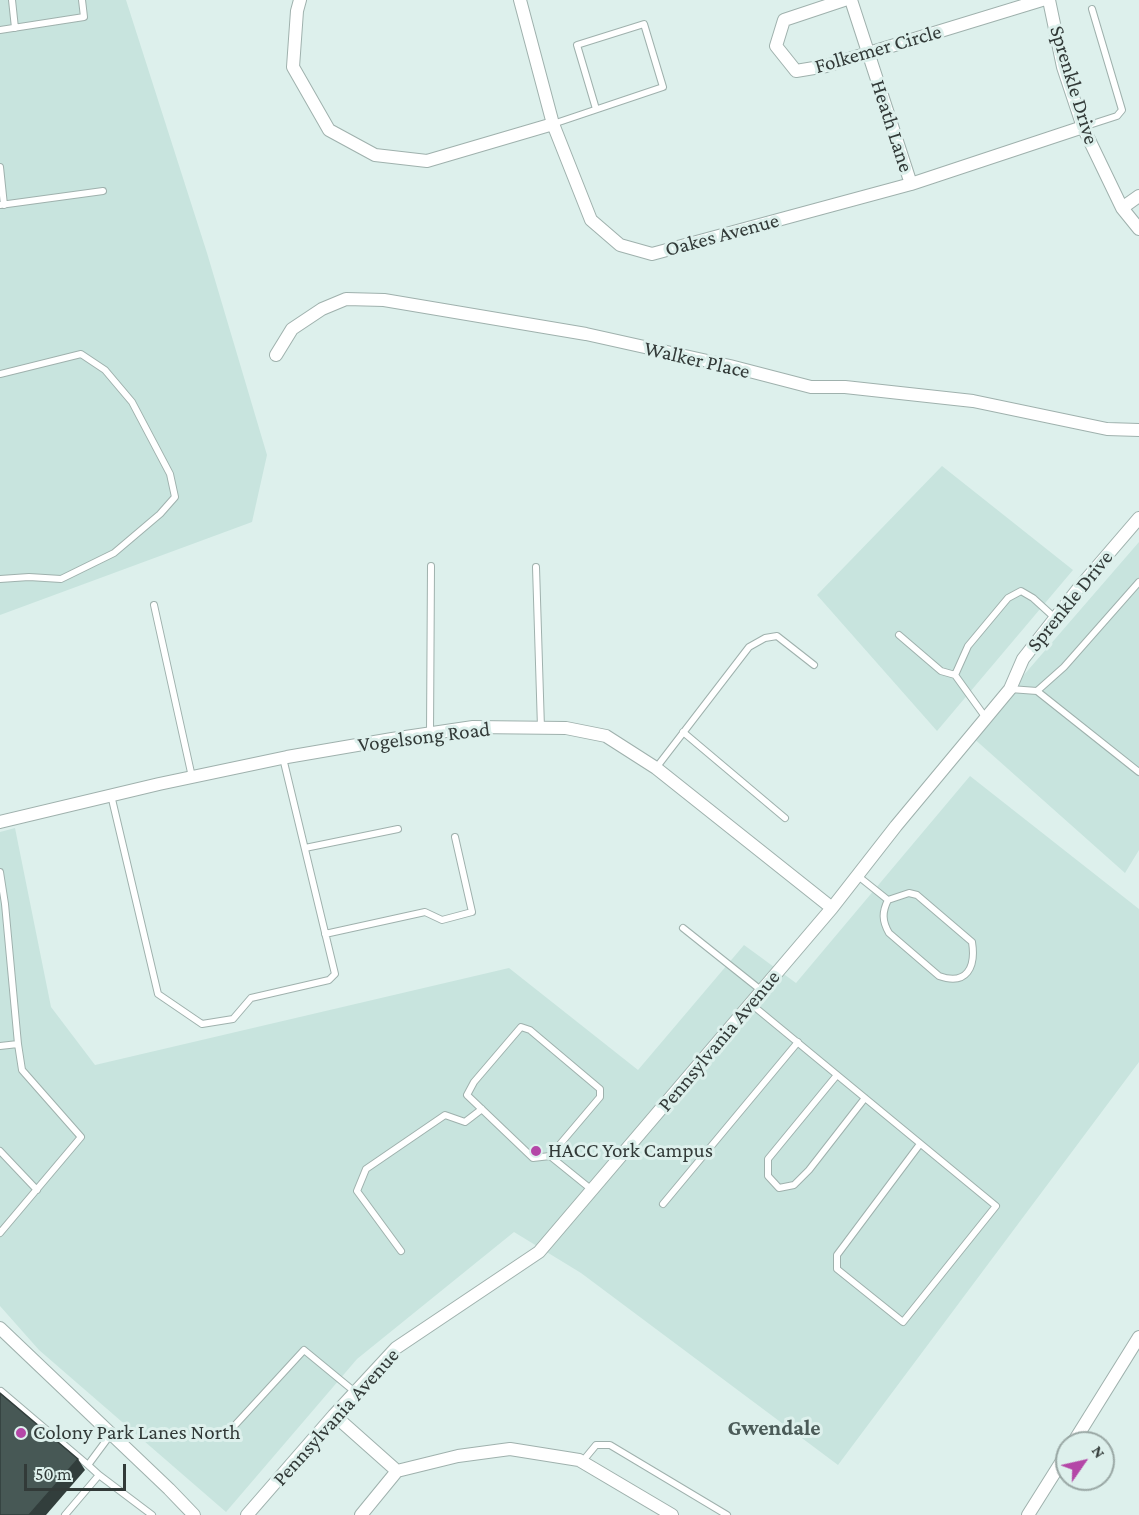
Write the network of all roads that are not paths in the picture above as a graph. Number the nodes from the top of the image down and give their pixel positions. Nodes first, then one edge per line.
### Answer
1 (12, 0) edge
2 (82, 0) edge
3 (300, 0) edge
4 (520, 0) edge
5 (844, 0) edge
6 (851, 0) edge
7 (1042, 0) edge
8 (1049, 0) edge
9 (1092, 9) dead end
10 (15, 28) junction
11 (0, 30) edge
12 (869, 53) junction
13 (596, 110) junction
14 (553, 124) junction
15 (1083, 127) junction
16 (0, 167) edge
17 (911, 184) junction
18 (103, 191) dead end
19 (1139, 196) edge
20 (2, 205) edge
21 (1122, 208) junction
22 (1139, 229) edge
23 (276, 355) dead end
24 (0, 374) edge
25 (1139, 430) edge
26 (1139, 518) edge
27 (431, 566) dead end
28 (536, 567) dead end
29 (0, 579) edge
30 (1139, 582) edge
31 (154, 605) dead end
32 (1055, 618) junction
33 (899, 635) dead end
34 (814, 665) dead end
35 (955, 675) junction
36 (1010, 689) junction
37 (1037, 691) junction
38 (986, 718) junction
39 (541, 728) junction
40 (683, 732) junction
41 (430, 733) junction
42 (283, 758) junction
43 (656, 768) junction
44 (1139, 772) edge
45 (192, 777) junction
46 (111, 795) junction
47 (785, 818) dead end
48 (0, 822) edge
49 (399, 829) dead end
50 (455, 837) dead end
51 (305, 848) junction
52 (0, 872) edge
53 (858, 876) junction
54 (888, 900) junction
55 (832, 908) junction
56 (683, 928) dead end
57 (325, 934) junction
58 (762, 991) junction
59 (751, 1004) junction
60 (798, 1042) junction
61 (18, 1044) junction
62 (0, 1046) edge
63 (837, 1075) junction
64 (865, 1098) junction
65 (482, 1110) junction
66 (920, 1144) junction
67 (0, 1151) edge
68 (550, 1156) junction
69 (38, 1190) junction
70 (593, 1190) junction
71 (663, 1204) dead end
72 (0, 1233) edge
73 (400, 1251) dead end
74 (0, 1328) edge
75 (1139, 1337) edge
76 (1, 1391) edge
77 (355, 1392) junction
78 (334, 1415) junction
79 (1080, 1431) edge
80 (111, 1434) junction
81 (225, 1436) dead end
82 (582, 1462) junction
83 (88, 1465) junction
84 (397, 1472) junction
85 (1055, 1472) edge
86 (99, 1475) junction
87 (65, 1515) edge
88 (152, 1515) edge
89 (194, 1515) edge
90 (248, 1515) edge
91 (361, 1515) edge
92 (672, 1515) edge
93 (727, 1515) edge
94 (1028, 1515) edge

1 - 10 lane
2 - 10 lane
3 - 14 street
4 - 14 street, Oakes Avenue
5 - 12 street, Folkemer Circle
6 - 12 street, Heath Lane
7 - 12 street, Folkemer Circle
8 - 15 street, Sprenkle Drive
9 - 15 lane
10 - 11 lane
12 - 17 street, Heath Lane
13 - 13 lane
13 - 14 lane
14 - 17 street, Oakes Avenue
15 - 17 street, Oakes Avenue
15 - 21 street, Sprenkle Drive
16 - 20 lane
18 - 20 lane
19 - 21 street
21 - 22 street, Sprenkle Drive
23 - 25 street, Walker Place
24 - 29 lane
26 - 32 street, Sprenkle Drive
27 - 41 lane
28 - 39 lane
30 - 37 lane
31 - 45 lane
32 - 35 lane
32 - 36 street, Sprenkle Drive
33 - 35 lane
34 - 40 lane
35 - 38 lane
36 - 37 lane
36 - 38 street, Pennsylvania Avenue
37 - 44 lane
38 - 53 street, Pennsylvania Avenue
39 - 41 street, Vogelsong Road
39 - 43 street, Vogelsong Road
40 - 43 lane
40 - 47 lane
41 - 42 street, Vogelsong Road
42 - 45 street, Vogelsong Road
42 - 51 lane
43 - 55 street, Vogelsong Road
45 - 46 street, Vogelsong Road
46 - 48 street, Vogelsong Road
46 - 57 lane
49 - 51 lane
50 - 57 lane
51 - 57 lane
52 - 61 lane
53 - 54 lane
53 - 55 street, Pennsylvania Avenue
54 - 54 lane
55 - 58 street, Pennsylvania Avenue
56 - 58 lane
58 - 59 street, Pennsylvania Avenue
59 - 60 lane
59 - 70 street, Pennsylvania Avenue
60 - 63 lane
60 - 71 lane
61 - 62 lane
61 - 69 lane
63 - 64 lane
63 - 64 lane
64 - 66 lane
65 - 68 lane
65 - 68 lane
65 - 73 lane
66 - 66 lane
67 - 69 lane
68 - 70 lane
69 - 72 lane
70 - 77 street, Pennsylvania Avenue
74 - 80 street
75 - 79 street
76 - 83 lane
77 - 78 street, Pennsylvania Avenue
77 - 81 lane
78 - 84 street
78 - 90 street, Pennsylvania Avenue
80 - 83 lane
80 - 89 street
82 - 84 street
82 - 92 street
82 - 93 lane
83 - 86 lane
84 - 91 street
85 - 94 street
86 - 87 lane
86 - 88 lane

